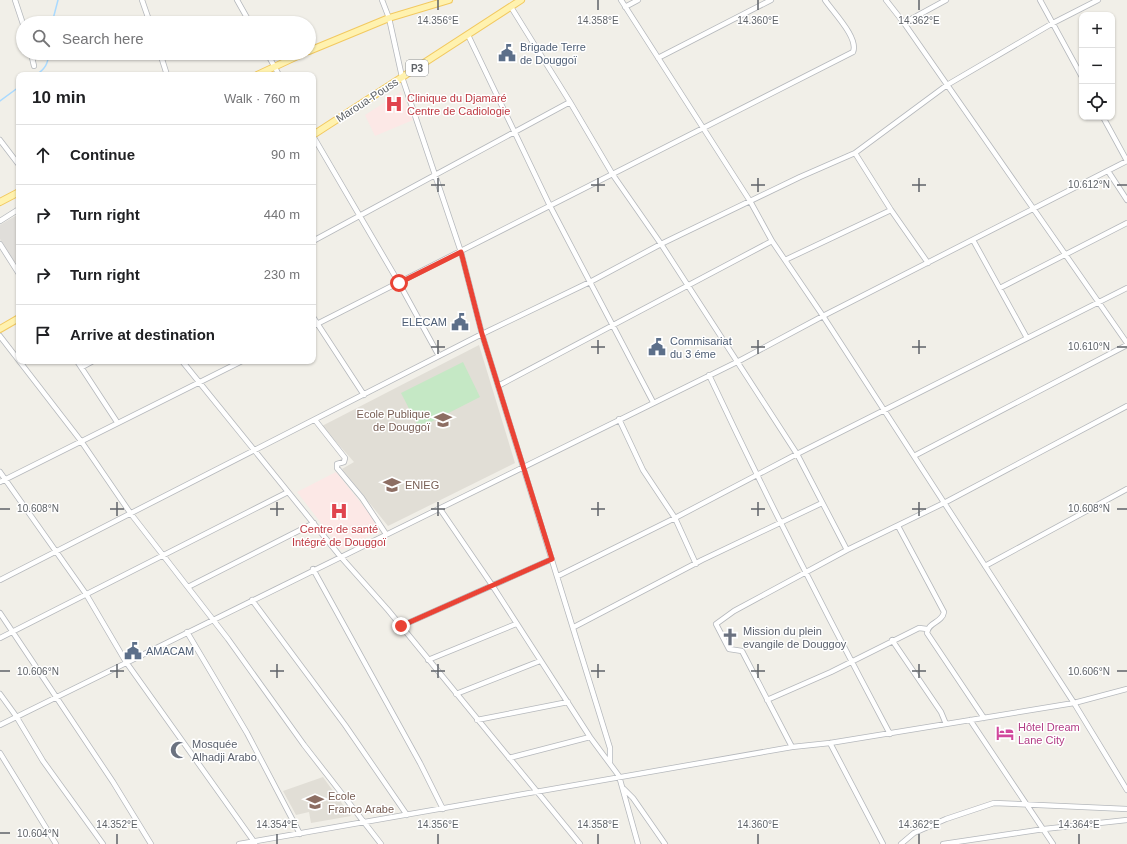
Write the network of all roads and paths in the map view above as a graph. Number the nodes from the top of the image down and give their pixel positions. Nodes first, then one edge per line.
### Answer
1 (14, 0) edge
2 (142, 0) edge
3 (237, 0) edge
4 (382, 0) edge
5 (449, 0) edge
6 (521, 0) edge
7 (621, 0) edge
8 (638, 0) edge
9 (771, 0) edge
10 (825, 0) edge
11 (886, 0) edge
12 (946, 0) edge
13 (1040, 0) edge
14 (1098, 0) edge
15 (511, 7) junction
16 (626, 7) junction
17 (20, 16) edge
18 (148, 16) edge
19 (246, 16) edge
20 (389, 18) junction
21 (904, 23) junction
22 (1053, 23) junction
23 (468, 35) junction
24 (316, 48) edge
25 (658, 58) junction
26 (33, 60) edge
27 (162, 60) edge
28 (271, 60) edge
29 (290, 60) edge
30 (34, 66) dead end
31 (275, 67) junction
32 (1079, 71) edge
33 (166, 72) edge
34 (264, 72) edge
35 (278, 72) edge
36 (402, 77) junction
37 (947, 84) junction
38 (570, 102) junction
39 (1105, 120) edge
40 (702, 128) junction
41 (316, 133) edge
42 (514, 134) junction
43 (0, 140) edge
44 (316, 140) edge
45 (855, 152) junction
46 (16, 161) edge
47 (1127, 161) edge
48 (1108, 171) junction
49 (436, 174) junction
50 (613, 175) junction
51 (16, 194) edge
52 (1127, 200) edge
53 (750, 201) junction
54 (0, 202) edge
55 (550, 206) junction
56 (1034, 209) junction
57 (891, 210) junction
58 (16, 211) edge
59 (359, 216) junction
60 (0, 221) edge
61 (1127, 223) edge
62 (316, 239) edge
63 (973, 240) junction
64 (772, 242) junction
65 (0, 244) edge
66 (661, 244) junction
67 (461, 252) junction
68 (1066, 254) junction
69 (785, 260) junction
70 (928, 263) junction
71 (16, 269) edge
72 (590, 282) junction
73 (399, 283) junction
74 (688, 286) junction
75 (1000, 288) junction
76 (1127, 288) edge
77 (1099, 302) junction
78 (823, 316) junction
79 (16, 320) edge
80 (316, 324) edge
81 (613, 325) junction
82 (316, 326) edge
83 (0, 329) edge
84 (482, 334) junction
85 (0, 336) edge
86 (1027, 338) junction
87 (1127, 344) edge
88 (439, 356) junction
89 (16, 357) edge
90 (737, 362) junction
91 (22, 364) edge
92 (80, 364) edge
93 (87, 364) edge
94 (185, 364) edge
95 (236, 364) edge
96 (82, 367) junction
97 (709, 375) junction
98 (200, 382) junction
99 (498, 386) junction
100 (364, 395) junction
101 (653, 402) junction
102 (1127, 406) edge
103 (884, 411) junction
104 (620, 419) junction
105 (315, 420) junction
106 (117, 422) junction
107 (81, 440) junction
108 (256, 450) junction
109 (797, 454) junction
110 (914, 456) junction
111 (524, 467) junction
112 (0, 472) edge
113 (756, 475) junction
114 (5, 479) junction
115 (0, 482) edge
116 (1127, 489) edge
117 (288, 492) junction
118 (822, 502) junction
119 (944, 503) junction
120 (440, 508) junction
121 (131, 514) junction
122 (675, 518) junction
123 (782, 522) junction
124 (314, 523) junction
125 (898, 526) junction
126 (386, 534) junction
127 (847, 550) junction
128 (55, 552) junction
129 (164, 555) junction
130 (340, 556) junction
131 (552, 559) junction
132 (696, 564) junction
133 (985, 566) junction
134 (313, 570) junction
135 (806, 572) junction
136 (558, 576) junction
137 (0, 580) edge
138 (492, 585) junction
139 (188, 587) junction
140 (86, 594) junction
141 (252, 600) junction
142 (0, 613) edge
143 (212, 619) junction
144 (516, 624) junction
145 (401, 626) junction
146 (574, 627) junction
147 (927, 629) junction
148 (12, 632) junction
149 (187, 632) junction
150 (0, 638) edge
151 (892, 640) junction
152 (428, 660) junction
153 (851, 661) junction
154 (126, 662) junction
155 (540, 662) junction
156 (1127, 689) edge
157 (0, 694) edge
158 (456, 694) junction
159 (55, 697) junction
160 (767, 700) junction
161 (568, 702) junction
162 (1074, 703) junction
163 (16, 716) junction
164 (984, 718) junction
165 (477, 720) junction
166 (970, 720) junction
167 (0, 724) edge
168 (946, 724) junction
169 (890, 734) junction
170 (590, 737) junction
171 (830, 743) junction
172 (792, 747) junction
173 (0, 753) edge
174 (509, 758) junction
175 (610, 762) junction
176 (619, 776) junction
177 (623, 787) junction
178 (1127, 790) edge
179 (538, 791) junction
180 (1027, 804) junction
181 (442, 809) junction
182 (1127, 809) edge
183 (407, 815) junction
184 (1127, 820) edge
185 (365, 822) junction
186 (1044, 829) junction
187 (300, 834) junction
188 (254, 843) edge
189 (56, 844) edge
190 (103, 844) edge
191 (151, 844) edge
192 (239, 844) edge
193 (381, 844) edge
194 (580, 844) edge
195 (638, 844) edge
196 (666, 844) edge
197 (883, 844) edge
198 (901, 844) edge
199 (943, 844) edge
200 (1053, 844) edge

1 - 17 street
2 - 18 street
3 - 19 street
4 - 20 street
5 - 20 main road
6 - 15 main road, Maroua-Pouss / P3
7 - 16 street
8 - 16 street
9 - 25 street
10 - 40 street
11 - 21 street
12 - 21 street
13 - 22 street
14 - 22 street
15 - 23 main road, Maroua-Pouss / P3
15 - 38 street
16 - 25 street
20 - 24 main road
20 - 36 street
21 - 37 street
22 - 32 street
22 - 37 street
23 - 36 main road, Maroua-Pouss / P3
23 - 42 street
25 - 40 street
26 - 30 street
27 - 33 street
28 - 31 street
29 - 31 main road
31 - 34 main road
31 - 35 street
36 - 41 main road, Maroua-Pouss / P3
36 - 49 street
37 - 45 street
37 - 56 street
38 - 42 street
38 - 50 street
39 - 47 street
40 - 50 street
40 - 53 street
42 - 49 street
42 - 55 street
43 - 46 street
44 - 59 street
45 - 53 street
45 - 57 street
47 - 48 street
48 - 52 street
48 - 56 street
49 - 59 street
49 - 67 street
50 - 55 street
50 - 66 street
51 - 54 main road
53 - 64 street
53 - 66 street
55 - 67 street
55 - 72 street
56 - 63 street
56 - 68 street
57 - 69 street
57 - 70 street
58 - 60 street
59 - 62 street
59 - 73 street
61 - 68 street
63 - 70 street
63 - 75 street
64 - 69 street
64 - 74 street
65 - 71 street
66 - 72 street
66 - 74 street
67 - 73 street
67 - 84 street
68 - 75 street
68 - 77 street
69 - 78 street
70 - 78 street
72 - 81 street
72 - 84 street
73 - 80 street
73 - 88 street
74 - 81 street
74 - 90 street
75 - 86 street
76 - 77 street
77 - 86 street
77 - 87 street
78 - 90 street
78 - 103 street
79 - 83 main road
81 - 99 street
81 - 101 street
82 - 100 street
84 - 88 street
84 - 99 street
85 - 89 street
86 - 103 street
87 - 110 street
88 - 100 street
90 - 97 street
90 - 109 street
91 - 107 street
92 - 96 street
93 - 96 street
94 - 98 street
95 - 98 street
96 - 106 street
97 - 101 street
97 - 113 street
98 - 106 street
98 - 108 street
99 - 111 street
100 - 105 street
101 - 104 street
102 - 119 street
103 - 109 street
103 - 110 street
104 - 111 street
104 - 122 street
105 - 108 street
105 - 126 street
106 - 107 street
107 - 114 street
107 - 121 street
108 - 117 street
108 - 121 street
109 - 113 street
109 - 118 street
110 - 119 street
111 - 120 street
111 - 131 street
112 - 114 street
113 - 122 street
113 - 123 street
114 - 115 street
114 - 128 street
116 - 133 street
117 - 124 street
117 - 129 street
118 - 123 street
118 - 127 street
119 - 125 street
119 - 133 street
120 - 126 street
120 - 138 street
121 - 128 street
121 - 129 street
122 - 132 street
122 - 136 street
123 - 132 street
123 - 135 street
124 - 130 street
124 - 139 street
125 - 127 street
125 - 147 street
126 - 130 street
127 - 135 street
128 - 137 street
128 - 140 street
129 - 139 street
129 - 140 street
130 - 134 street
130 - 145 street
131 - 136 street
131 - 138 street
132 - 146 street
133 - 162 street
134 - 141 street
134 - 181 street
135 - 153 street
135 - 160 street
136 - 146 street
138 - 144 street
138 - 145 street
139 - 143 street
140 - 148 street
140 - 154 street
141 - 143 street
141 - 183 street
142 - 148 street
143 - 149 street
143 - 185 street
144 - 152 street
144 - 155 street
145 - 152 street
146 - 175 street
147 - 151 street
147 - 164 street
148 - 150 street
148 - 159 street
149 - 154 street
149 - 187 street
151 - 153 street
151 - 168 street
152 - 158 street
153 - 160 street
153 - 169 street
154 - 159 street
154 - 188 street
155 - 158 street
155 - 161 street
156 - 162 street
157 - 163 street
158 - 165 street
159 - 163 street
159 - 191 street
160 - 172 street
161 - 165 street
161 - 170 street
162 - 164 street
162 - 178 street
163 - 167 street
163 - 190 street
164 - 166 street
165 - 174 street
166 - 168 street
166 - 180 street
168 - 169 street
169 - 171 street
170 - 174 street
170 - 175 street
171 - 172 street
171 - 197 street
172 - 176 street
173 - 189 street
174 - 179 street
175 - 176 street
176 - 177 street
176 - 179 street
177 - 195 street
177 - 196 street
179 - 181 street
179 - 194 street
180 - 182 street
180 - 186 street
180 - 198 street
181 - 183 street
183 - 185 street
184 - 186 street
185 - 187 street
185 - 193 street
186 - 199 street
186 - 200 street
187 - 188 street
188 - 192 street

